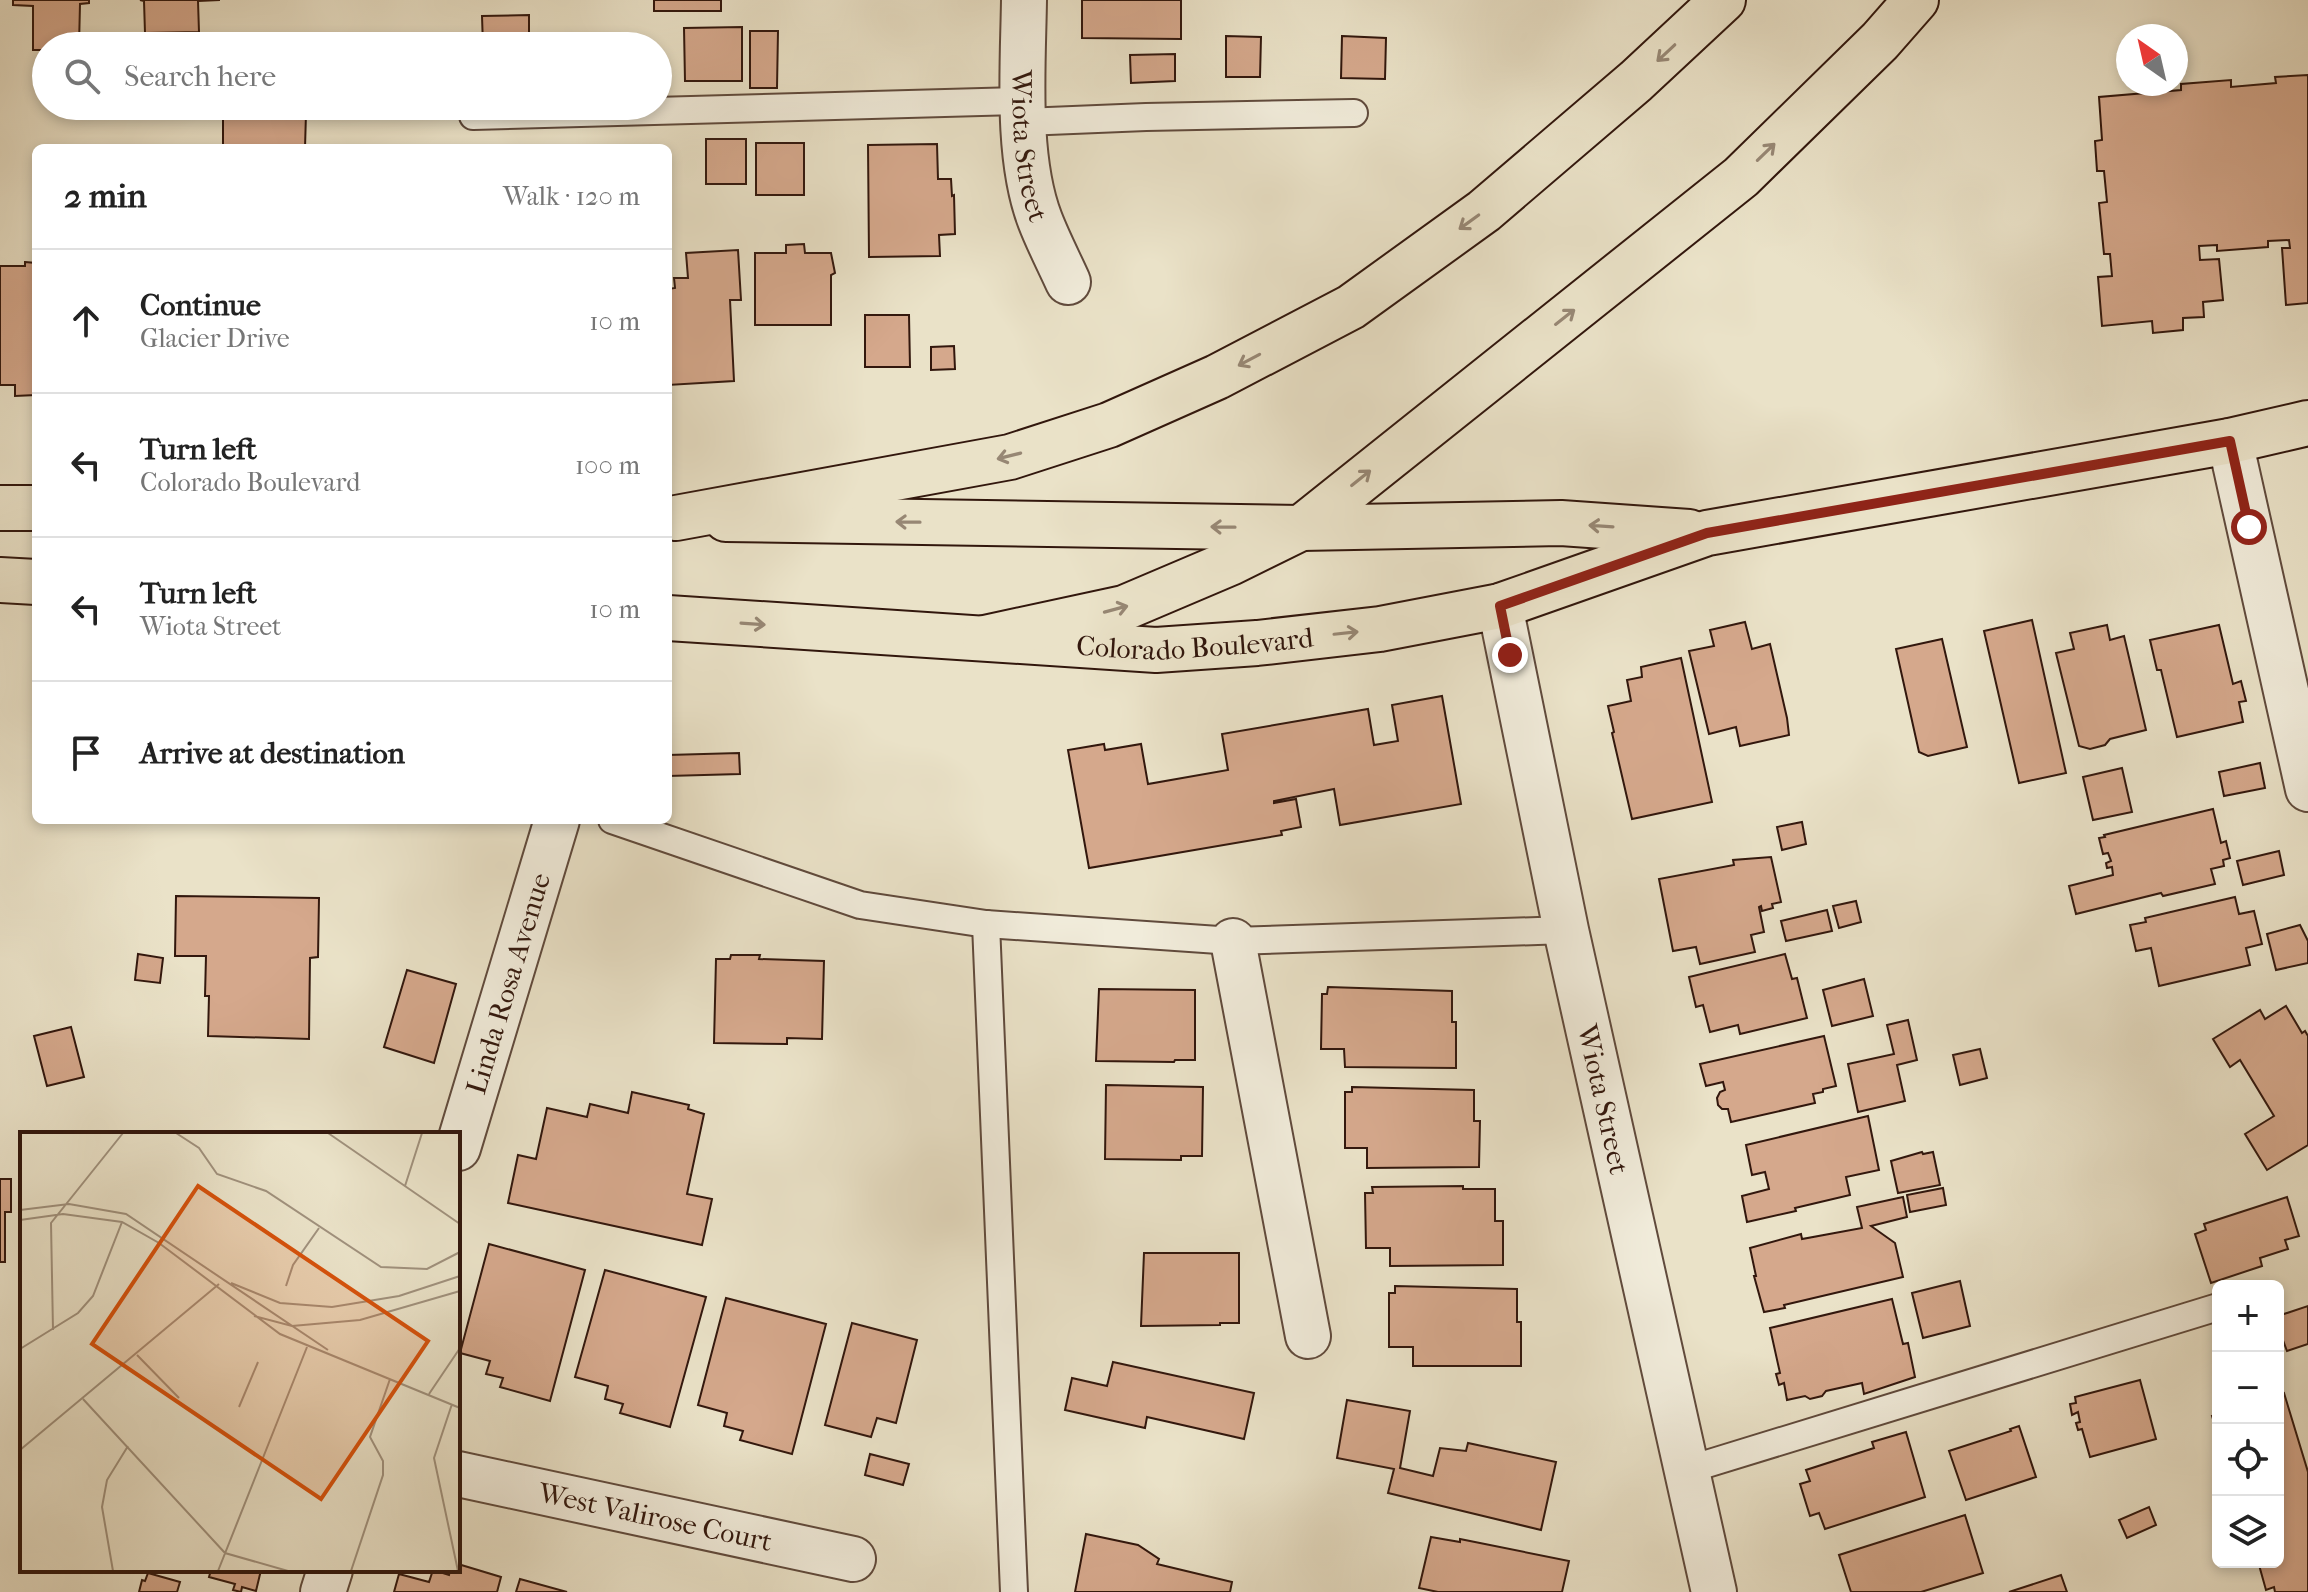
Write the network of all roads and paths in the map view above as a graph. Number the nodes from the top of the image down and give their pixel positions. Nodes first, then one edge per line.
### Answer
1 (1024, 0) edge
2 (1723, 0) edge
3 (1916, 0) edge
4 (1023, 112) junction
5 (1354, 113) dead end
6 (672, 115) edge
7 (1068, 282) dead end
8 (2308, 423) edge
9 (2230, 441) junction
10 (0, 508) edge
11 (32, 508) edge
12 (672, 518) edge
13 (1301, 528) junction
14 (1707, 533) junction
15 (0, 580) edge
16 (32, 582) edge
17 (1500, 606) junction
18 (672, 618) edge
19 (985, 638) junction
20 (2308, 789) edge
21 (556, 824) edge
22 (624, 824) edge
23 (986, 924) junction
24 (1566, 930) junction
25 (1233, 941) junction
26 (460, 1141) edge
27 (2212, 1309) edge
28 (1308, 1336) dead end
29 (1687, 1470) junction
30 (460, 1474) edge
31 (853, 1559) dead end
32 (329, 1572) edge
33 (323, 1592) edge
34 (1014, 1592) edge
35 (1714, 1592) edge

1 - 4 street, Wiota Street
2 -> 12 main road
13 -> 3 main road
4 - 5 lane
4 - 6 lane
4 - 7 street, Wiota Street
8 - 9 main road, Colorado Boulevard
9 - 14 main road, Colorado Boulevard
9 - 20 street
10 - 11 main road
13 -> 12 main road, Colorado Boulevard
14 -> 13 main road, Colorado Boulevard
19 -> 13 main road
14 - 17 main road, Colorado Boulevard
15 - 16 main road
19 -> 17 main road, Colorado Boulevard
17 - 24 street, Wiota Street
18 -> 19 main road, Colorado Boulevard
21 - 26 street, Linda Rosa Avenue
22 - 23 lane
23 - 25 lane
23 - 34 lane
24 - 25 lane
24 - 29 street, Wiota Street
25 - 28 street
27 - 29 lane
29 - 35 street, Wiota Street
30 - 31 street, West Valirose Court
32 - 33 street

